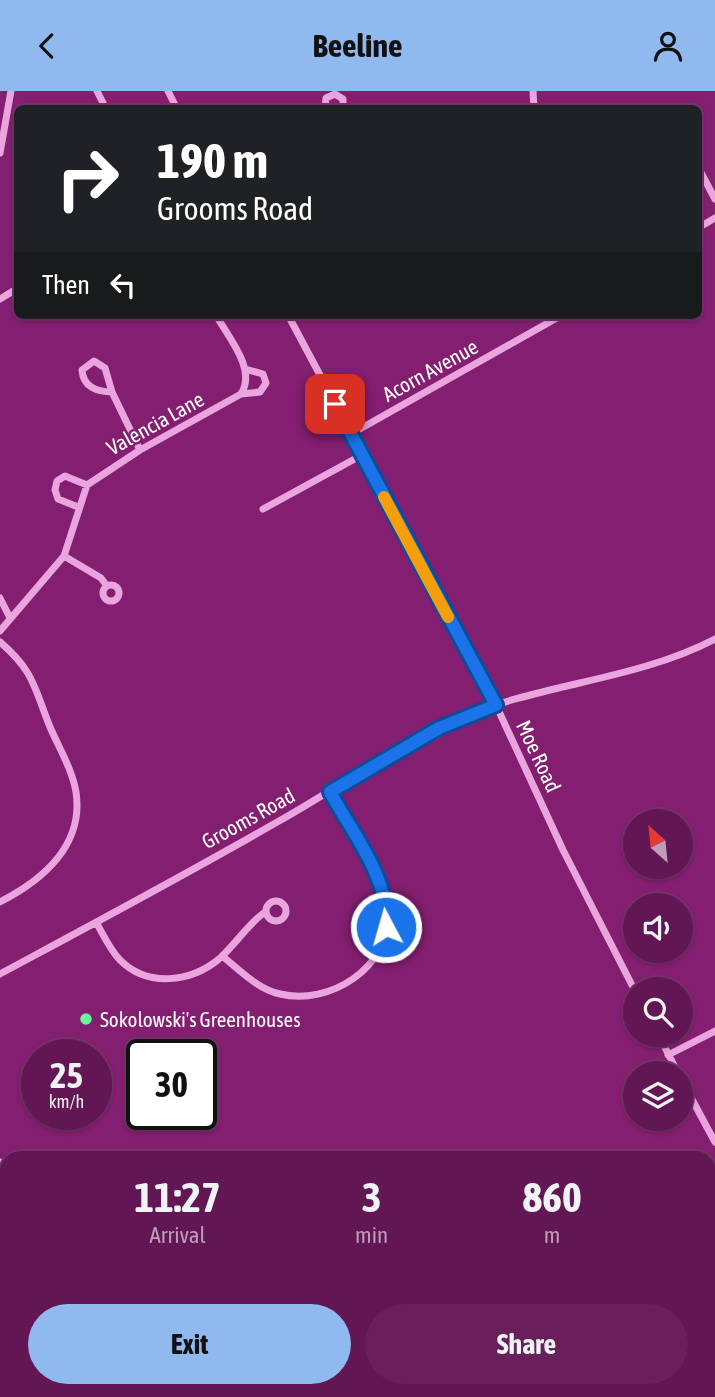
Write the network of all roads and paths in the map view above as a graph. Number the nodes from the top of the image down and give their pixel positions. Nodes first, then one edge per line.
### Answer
1 (11, 91) edge
2 (325, 105) edge
3 (343, 105) edge
4 (0, 153) edge
5 (702, 175) edge
6 (715, 199) edge
7 (218, 319) edge
8 (290, 319) edge
9 (555, 319) edge
10 (245, 369) junction
11 (112, 392) junction
12 (241, 394) junction
13 (351, 434) junction
14 (140, 450) junction
15 (362, 455) junction
16 (87, 485) junction
17 (78, 507) junction
18 (263, 509) dead end
19 (64, 557) junction
20 (107, 586) dead end
21 (0, 598) edge
22 (10, 618) junction
23 (0, 631) edge
24 (715, 639) edge
25 (0, 642) edge
26 (496, 705) junction
27 (330, 792) junction
28 (0, 902) edge
29 (265, 912) dead end
30 (96, 922) junction
31 (222, 956) junction
32 (0, 974) edge
33 (628, 977) edge
34 (715, 1031) edge
35 (664, 1047) edge
36 (668, 1055) junction
37 (671, 1061) edge
38 (693, 1101) edge
39 (715, 1142) edge

1 - 4 street
2 - 3 street
5 - 6 street
7 - 10 street, Valencia Lane
8 - 13 street, Moe Road
9 - 13 street, Acorn Avenue
10 - 12 street
10 - 12 street, Valencia Lane
11 - 11 street
11 - 14 street
12 - 14 street, Valencia Lane
13 - 15 street, Moe Road
14 - 16 street, Valencia Lane
15 - 18 street
15 - 26 street, Moe Road
16 - 17 street
16 - 17 street
17 - 19 street
19 - 20 street
19 - 22 street
21 - 22 street
22 - 23 street
24 - 26 street, Grooms Road
25 - 28 street
26 - 27 street, Grooms Road
26 - 33 street, Moe Road
27 - 30 street, Grooms Road
27 - 31 street
29 - 31 street
30 - 31 street
30 - 32 street, Grooms Road
34 - 36 street
35 - 36 street
36 - 37 street
38 - 39 street

